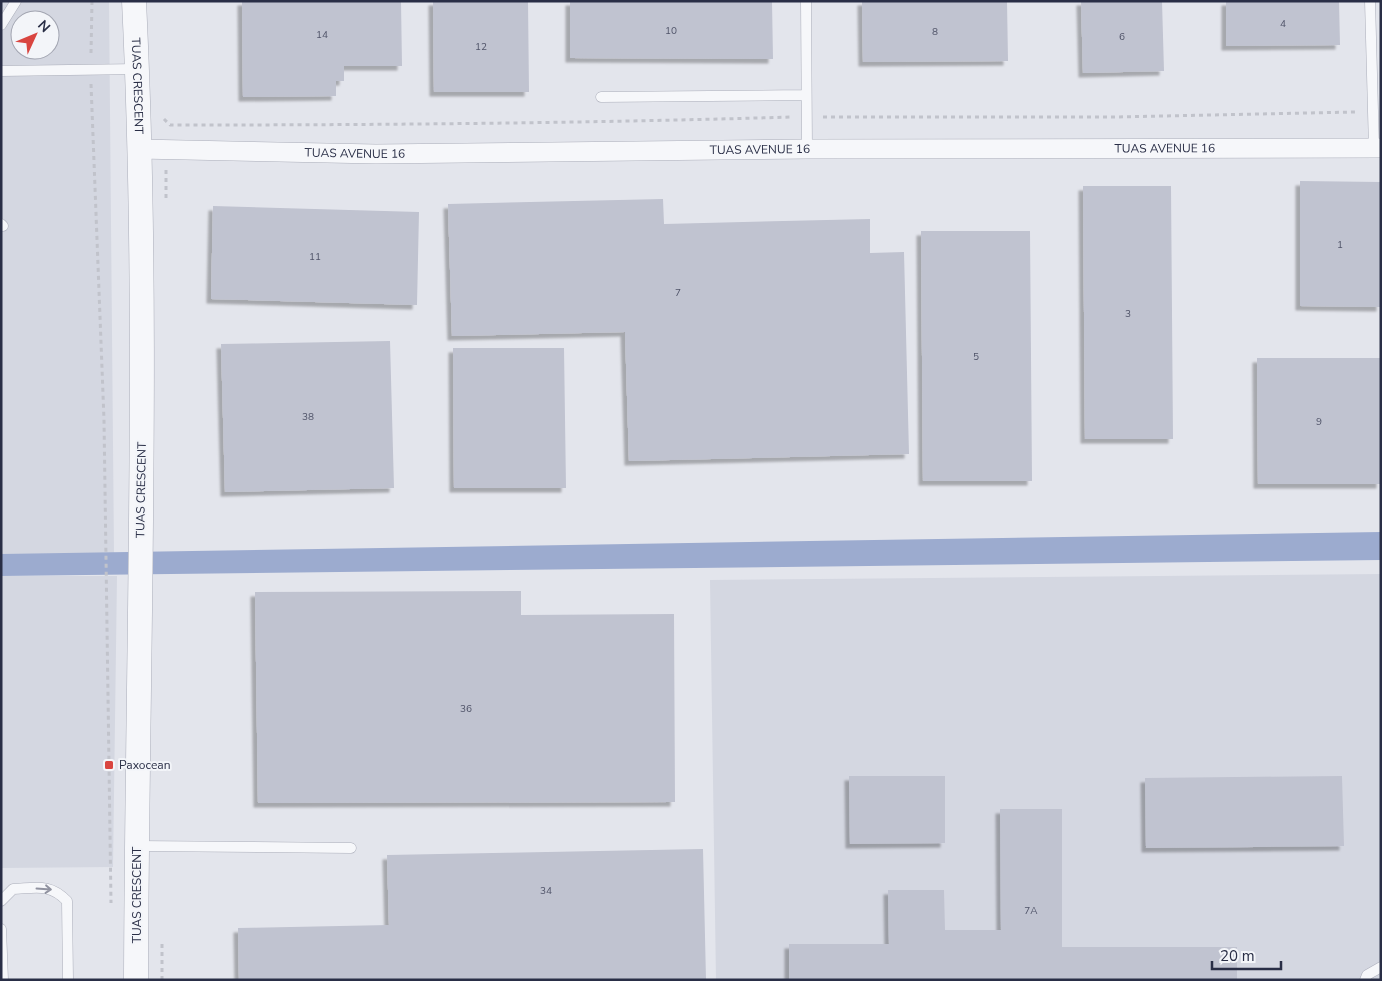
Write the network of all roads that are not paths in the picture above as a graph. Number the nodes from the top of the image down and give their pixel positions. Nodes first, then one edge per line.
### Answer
1 (16, 1) edge
2 (134, 1) edge
3 (806, 1) edge
4 (1370, 1) edge
5 (1, 25) edge
6 (138, 69) junction
7 (1, 71) edge
8 (805, 95) junction
9 (601, 97) dead end
10 (1378, 148) edge
11 (139, 149) junction
12 (806, 149) junction
13 (137, 846) junction
14 (351, 848) dead end
15 (1, 901) edge
16 (1, 929) edge
17 (1381, 967) edge
18 (2, 980) edge
19 (68, 980) edge
20 (136, 980) edge
21 (1364, 980) edge

1 - 5 lane
2 - 6 street, TUAS CRESCENT
3 - 8 lane
4 - 10 lane
6 - 7 lane
6 - 11 street, TUAS CRESCENT
8 - 9 lane
8 - 12 lane
10 - 12 street, TUAS AVENUE 16
11 - 12 street, TUAS AVENUE 16
11 - 13 street, TUAS CRESCENT
13 - 14 lane
13 - 20 street, TUAS CRESCENT
15 -> 19 lane
16 - 18 lane
17 - 21 lane

